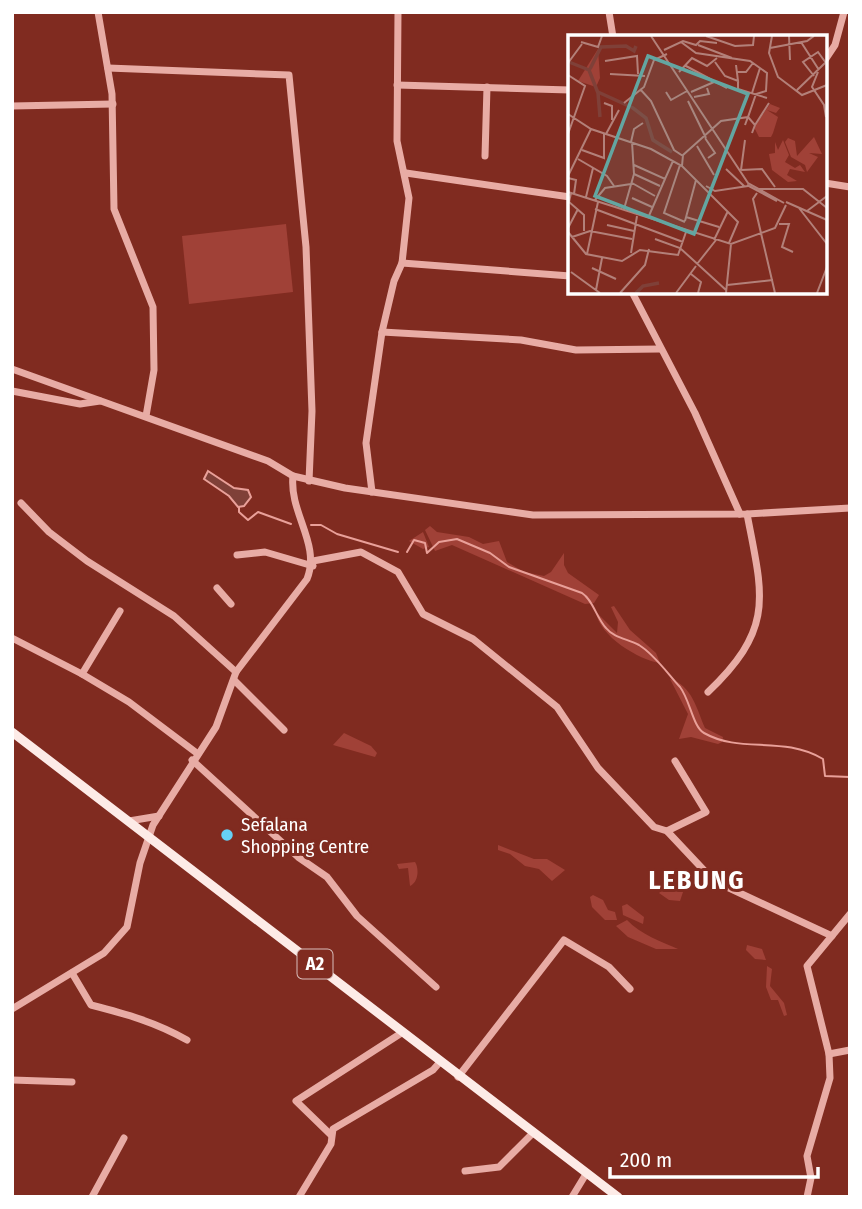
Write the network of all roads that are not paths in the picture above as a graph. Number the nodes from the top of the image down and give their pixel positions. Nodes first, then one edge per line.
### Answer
1 (98, 12) edge
2 (398, 12) edge
3 (609, 12) edge
4 (844, 12) edge
5 (613, 35) edge
6 (827, 57) edge
7 (108, 68) junction
8 (397, 85) junction
9 (487, 87) junction
10 (568, 90) edge
11 (113, 104) junction
12 (12, 106) edge
13 (485, 156) dead end
14 (405, 173) junction
15 (827, 183) edge
16 (850, 187) edge
17 (568, 197) edge
18 (402, 263) junction
19 (568, 276) edge
20 (633, 294) edge
21 (382, 332) junction
22 (660, 349) junction
23 (12, 369) edge
24 (12, 391) edge
25 (100, 401) junction
26 (146, 416) junction
27 (293, 476) junction
28 (309, 481) junction
29 (372, 492) junction
30 (21, 503) dead end
31 (850, 508) edge
32 (743, 514) junction
33 (237, 555) dead end
34 (313, 564) junction
35 (217, 588) dead end
36 (231, 604) dead end
37 (120, 611) dead end
38 (12, 638) edge
39 (82, 674) junction
40 (235, 676) junction
41 (708, 692) dead end
42 (284, 730) dead end
43 (12, 732) edge
44 (195, 757) junction
45 (675, 761) dead end
46 (159, 816) junction
47 (129, 821) junction
48 (667, 831) junction
49 (148, 835) junction
50 (850, 914) edge
51 (832, 936) junction
52 (72, 973) junction
53 (436, 987) dead end
54 (630, 989) dead end
55 (12, 1009) edge
56 (403, 1032) junction
57 (187, 1040) dead end
58 (850, 1050) edge
59 (830, 1054) junction
60 (440, 1062) junction
61 (458, 1077) junction
62 (12, 1080) edge
63 (72, 1082) dead end
64 (534, 1132) junction
65 (331, 1135) junction
66 (124, 1138) dead end
67 (465, 1171) dead end
68 (586, 1174) junction
69 (92, 1197) edge
70 (299, 1197) edge
71 (572, 1197) edge
72 (618, 1197) edge
73 (807, 1197) edge

1 - 7 street
2 - 8 street
3 - 5 street
4 - 6 street
7 - 11 street
7 - 28 street
8 - 9 street
8 - 14 street
9 - 10 street
9 - 13 street
11 - 12 street
11 - 26 street
14 - 17 street
14 - 18 street
15 - 16 street
18 - 19 street
18 - 21 street
20 - 22 street
21 - 22 street
21 - 29 street
22 - 32 street
23 - 25 street
24 - 25 street
25 - 26 street
26 - 27 street
27 - 28 street
27 - 34 street
28 - 29 street
29 - 32 street
30 - 40 street
31 - 32 street
32 - 41 street
33 - 34 street
34 - 40 street
34 - 48 street
35 - 36 street
37 - 39 street
38 - 39 street
39 - 44 street
40 - 42 street
40 - 44 street
43 - 47 main road, A2
44 - 46 street
44 - 53 street
45 - 48 street
46 - 47 street
46 - 49 street
47 - 49 main road, A2
48 - 51 street
49 - 52 street
49 - 56 main road, A2
50 - 51 street
51 - 59 street
52 - 55 street
52 - 57 street
54 - 61 street
56 - 60 main road, A2
56 - 65 street
58 - 59 street
59 - 73 street
60 - 61 main road, A2
60 - 65 street
61 - 64 main road, A2
62 - 63 street
64 - 67 street
64 - 68 main road, A2
65 - 70 street
66 - 69 street
68 - 71 street
68 - 72 main road, A2

